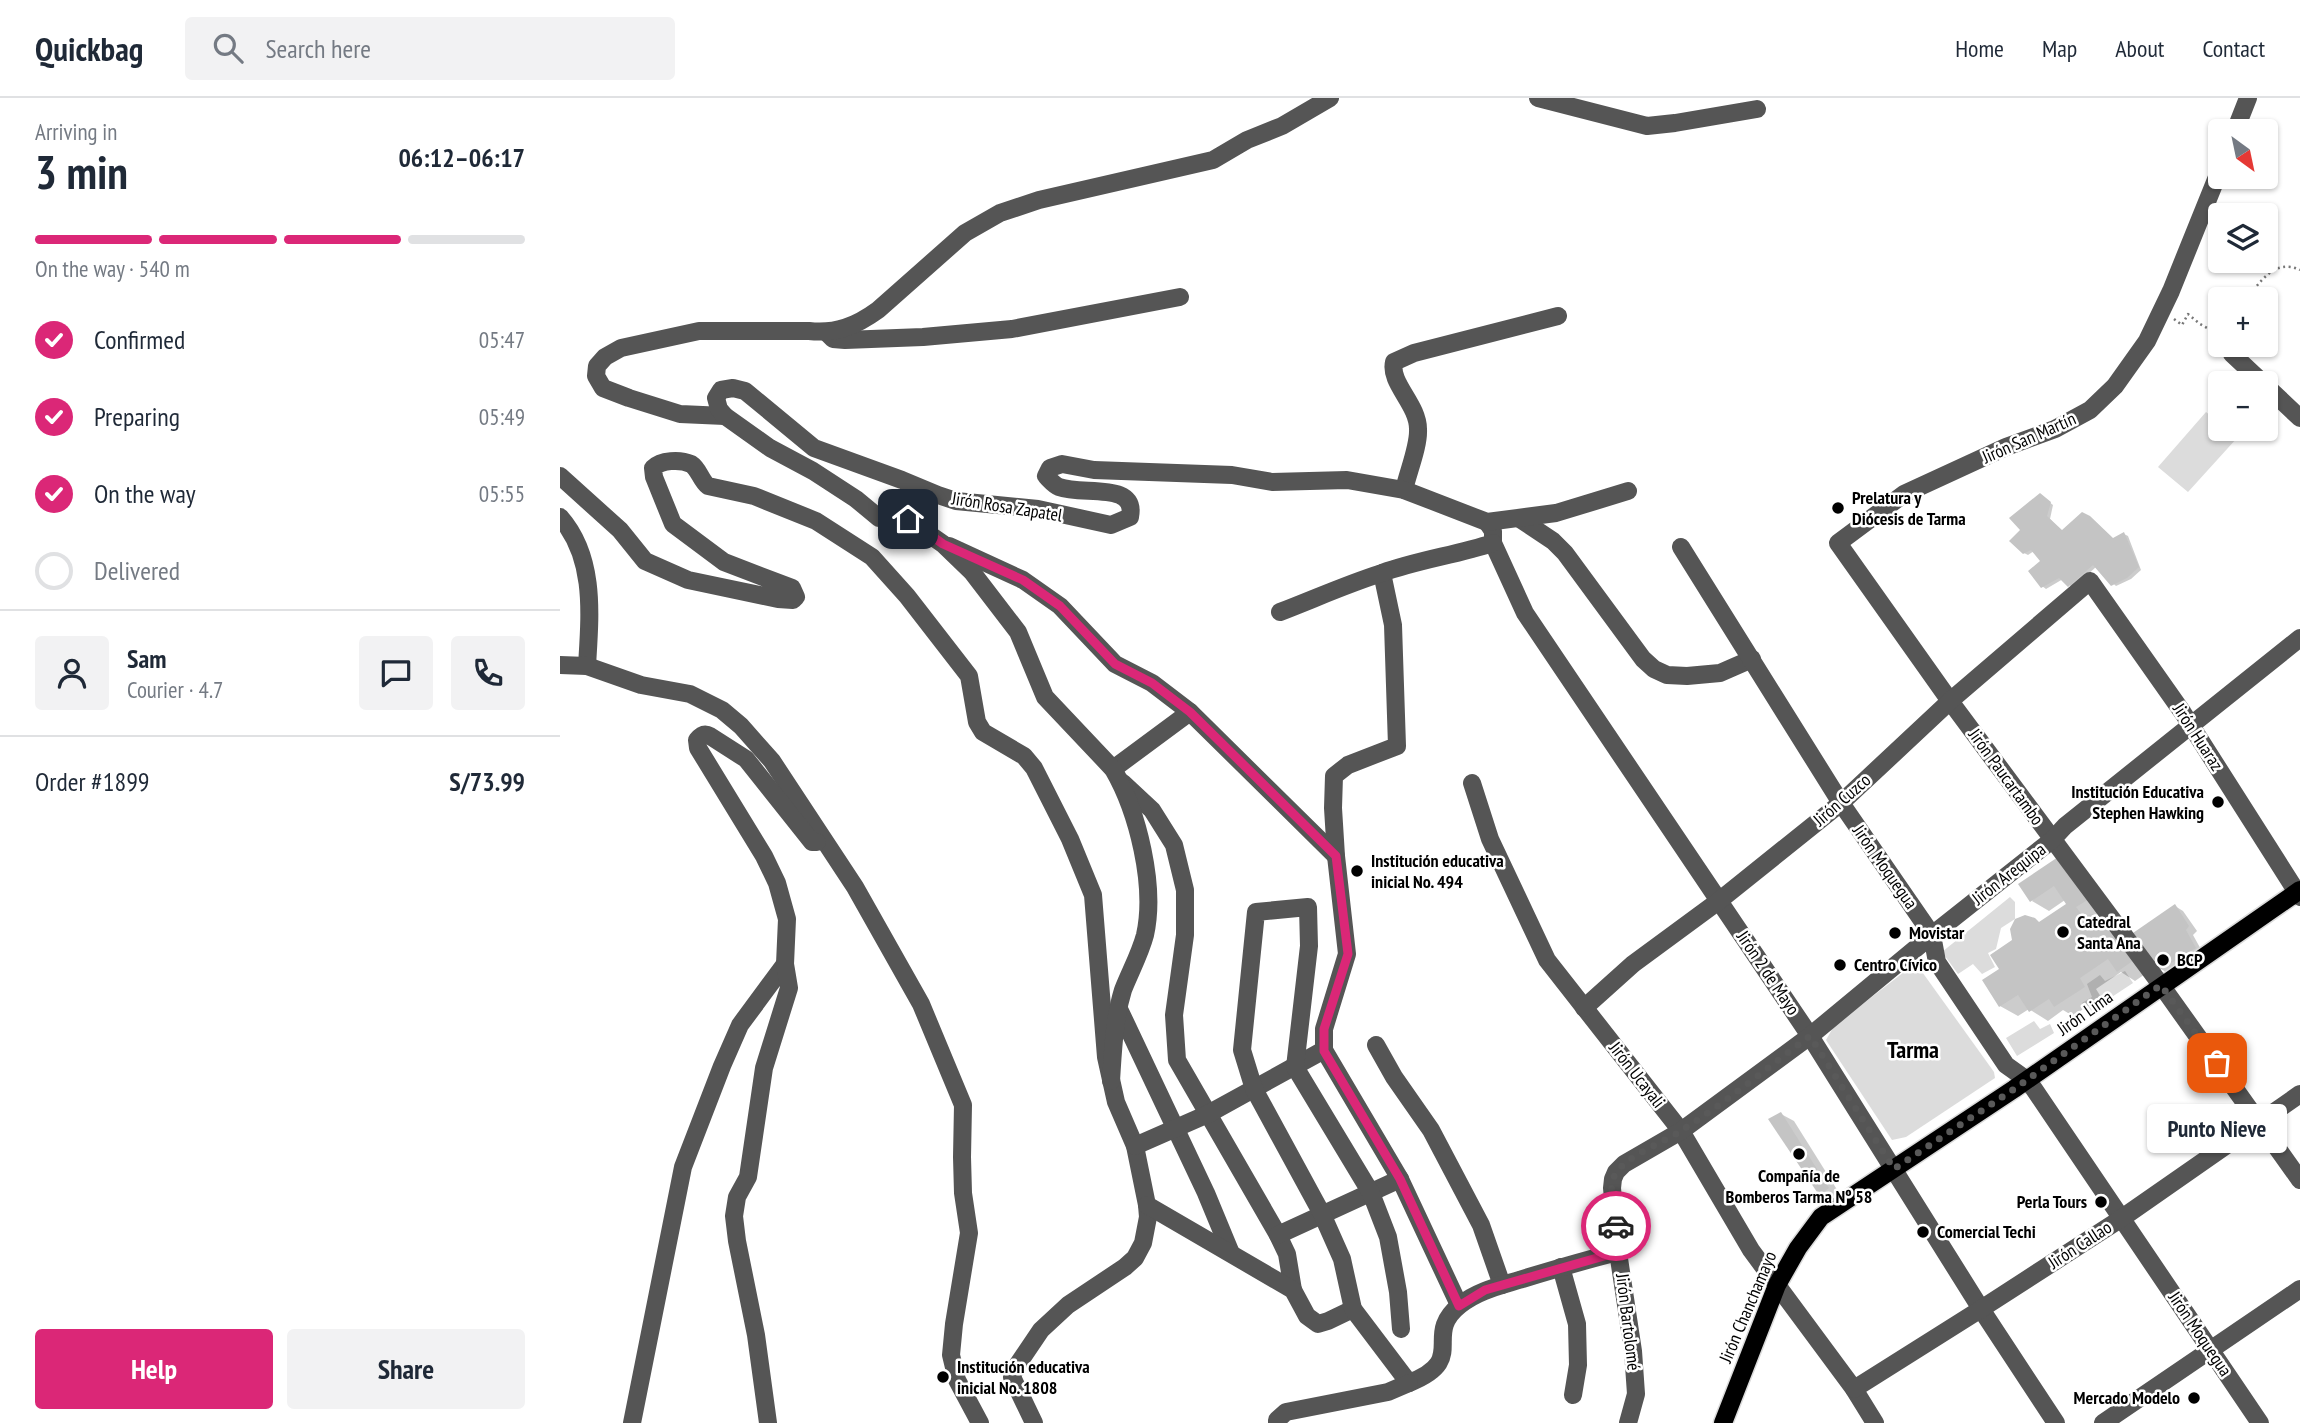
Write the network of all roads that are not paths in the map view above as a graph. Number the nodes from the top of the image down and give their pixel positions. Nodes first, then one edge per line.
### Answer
1 (1330, 98) edge
2 (1538, 98) edge
3 (2248, 98) edge
4 (1757, 109) dead end
5 (2240, 119) edge
6 (2212, 189) edge
7 (1180, 298) dead end
8 (1558, 316) dead end
9 (827, 333) junction
10 (2234, 357) edge
11 (2250, 371) edge
12 (2278, 397) edge
13 (725, 416) junction
14 (2300, 418) edge
15 (560, 476) edge
16 (1404, 490) junction
17 (1629, 491) dead end
18 (560, 517) edge
19 (1520, 519) junction
20 (1487, 522) junction
21 (1493, 543) junction
22 (1838, 543) joint
23 (943, 544) junction
24 (1681, 547) dead end
25 (1382, 573) junction
26 (2090, 581) joint
27 (1280, 612) dead end
28 (2300, 638) edge
29 (1752, 659) junction
30 (560, 665) edge
31 (587, 666) junction
32 (1950, 701) junction
33 (1190, 712) junction
34 (2191, 725) junction
35 (1115, 774) junction
36 (1472, 783) dead end
37 (1841, 803) junction
38 (823, 839) junction
39 (2052, 840) junction
40 (1336, 856) junction
41 (2299, 893) edge
42 (1720, 900) junction
43 (1932, 935) junction
44 (785, 964) junction
45 (2161, 985) junction
46 (1584, 1008) junction
47 (1119, 1009) junction
48 (1810, 1036) junction
49 (1376, 1045) dead end
50 (1324, 1051) junction
51 (1295, 1066) junction
52 (2027, 1080) junction
53 (1111, 1081) junction
54 (1254, 1089) junction
55 (2300, 1094) edge
56 (1208, 1114) junction
57 (2259, 1122) junction
58 (1174, 1129) junction
59 (1681, 1131) junction
60 (1135, 1146) junction
61 (1894, 1169) junction
62 (1400, 1179) junction
63 (1613, 1179) joint
64 (2300, 1180) edge
65 (1371, 1193) junction
66 (1147, 1205) junction
67 (1322, 1214) junction
68 (2122, 1218) junction
69 (1279, 1235) junction
70 (1230, 1251) junction
71 (1618, 1252) junction
72 (1560, 1267) junction
73 (1502, 1285) junction
74 (1777, 1285) junction
75 (2300, 1289) edge
76 (1293, 1290) junction
77 (1459, 1306) junction
78 (1353, 1309) junction
79 (1981, 1309) junction
80 (1401, 1329) dead end
81 (2210, 1350) junction
82 (1409, 1383) junction
83 (1854, 1389) junction
84 (1573, 1395) dead end
85 (632, 1423) edge
86 (768, 1423) edge
87 (980, 1423) edge
88 (1034, 1423) edge
89 (1277, 1423) edge
90 (1628, 1423) edge
91 (1723, 1423) edge
92 (1875, 1423) edge
93 (2056, 1423) edge
94 (2104, 1423) edge
95 (2260, 1423) edge

1 - 9 street
2 - 4 street
3 - 5 street
6 - 22 street, Jirón San Martín
7 - 9 street
8 - 16 street
9 - 13 street
10 - 11 street
12 - 14 street
13 - 16 street, Jirón Rosa Zapatel
13 - 23 street
15 - 53 street
16 - 20 street, Jirón Rosa Zapatel
17 - 19 street, Jirón Rosa Zapatel
18 - 31 street
19 - 20 street, Jirón Rosa Zapatel
19 - 29 street
20 - 21 street, Jirón 2 de Mayo
21 - 25 street
21 - 42 street, Jirón 2 de Mayo
22 - 32 street, Jirón Paucartambo
23 - 33 street
23 - 35 street
24 - 29 street, Jirón Moquegua
25 - 27 street
25 - 40 street
26 - 32 street, Jirón Cuzco
26 - 34 street, Jirón Huaraz
28 - 34 street, Jirón Arequipa
29 - 37 street, Jirón Moquegua
30 - 31 street
31 - 38 street
32 - 37 street, Jirón Cuzco
32 - 39 street, Jirón Paucartambo
33 - 35 street
33 - 40 street
34 - 39 street, Jirón Arequipa
34 - 41 street, Jirón Huaraz
35 - 47 street
35 - 56 street
36 - 46 street, Jirón Ucayali
37 - 42 street, Jirón Cuzco
37 - 43 street, Jirón Moquegua
38 - 44 street
38 - 87 street
39 - 43 street, Jirón Arequipa
39 - 45 street, Jirón Paucartambo
40 - 50 street
41 - 45 main road, Jirón Lima
42 - 46 street, Jirón Cuzco
42 - 48 street, Jirón 2 de Mayo
43 - 48 street, Jirón Arequipa
43 - 52 street, Jirón Moquegua
44 - 85 street
44 - 86 street
45 - 52 main road, Jirón Lima
45 - 57 street, Jirón Paucartambo
46 - 59 street, Jirón Ucayali
47 - 53 street
47 - 58 street
48 - 59 street, Jirón Arequipa
48 - 61 street, Jirón 2 de Mayo
49 - 73 street
50 - 51 street
50 - 62 street
51 - 54 street
51 - 54 street
51 - 65 street
52 - 61 main road, Jirón Lima
52 - 68 street, Jirón Moquegua
53 - 60 street
54 - 56 street
54 - 67 street
55 - 57 street, Jirón Callao
56 - 58 street
56 - 69 street
57 - 64 street, Jirón Paucartambo
57 - 68 street, Jirón Callao
58 - 60 street
58 - 70 street
59 - 63 street, Jirón Arequipa
59 - 74 street, Jirón Ucayali
60 - 66 street
61 - 74 main road, Jirón Chanchamayo
61 - 79 street, Jirón 2 de Mayo
62 - 65 street
62 - 77 street
63 - 71 street, Jirón Bartolomé
65 - 67 street
65 - 80 street
66 - 70 street
66 - 88 street
67 - 69 street
67 - 78 street
68 - 79 street, Jirón Callao
68 - 81 street, Jirón Moquegua
69 - 76 street
70 - 76 street
71 - 72 street
71 - 90 street, Jirón Bartolomé
72 - 73 street
72 - 84 street
73 - 77 street
74 - 83 street, Jirón Ucayali
74 - 91 main road, Jirón Chanchamayo
75 - 81 street
76 - 78 street
77 - 82 street
78 - 82 street
79 - 83 street, Jirón Callao
79 - 93 street, Jirón 2 de Mayo
81 - 94 street
81 - 95 street, Jirón Moquegua
82 - 89 street
83 - 92 street, Jirón Ucayali

